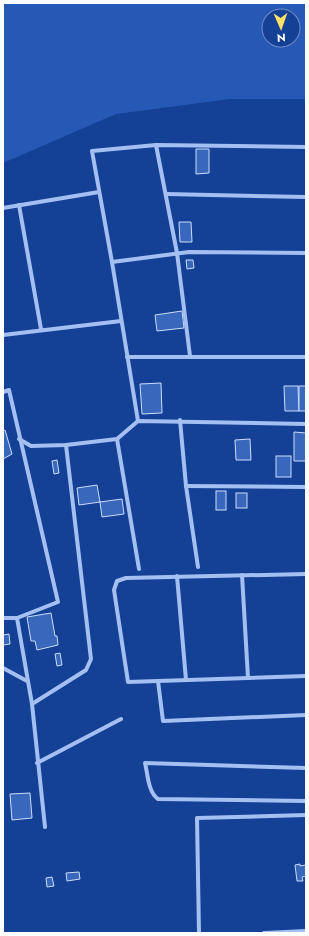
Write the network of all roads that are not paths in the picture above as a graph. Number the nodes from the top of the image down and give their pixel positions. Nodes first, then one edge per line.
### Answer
1 (156, 145) junction
2 (306, 147) edge
3 (99, 192) junction
4 (166, 194) junction
5 (306, 197) edge
6 (19, 205) junction
7 (3, 208) edge
8 (177, 253) junction
9 (306, 253) edge
10 (112, 262) junction
11 (121, 321) junction
12 (41, 329) junction
13 (3, 335) edge
14 (190, 356) junction
15 (127, 357) junction
16 (306, 357) edge
17 (3, 392) edge
18 (180, 420) junction
19 (138, 421) junction
20 (306, 424) edge
21 (19, 439) junction
22 (117, 439) junction
23 (66, 445) junction
24 (186, 486) junction
25 (306, 487) edge
26 (198, 567) dead end
27 (139, 569) dead end
28 (306, 574) edge
29 (242, 575) junction
30 (177, 576) junction
31 (3, 612) edge
32 (4, 617) edge
33 (17, 618) junction
34 (3, 668) edge
35 (306, 676) edge
36 (248, 678) junction
37 (186, 680) junction
38 (27, 681) junction
39 (158, 681) junction
40 (32, 704) junction
41 (306, 715) edge
42 (121, 719) dead end
43 (37, 763) junction
44 (306, 768) edge
45 (306, 801) edge
46 (306, 815) edge
47 (45, 827) dead end
48 (306, 931) edge
49 (199, 933) edge
50 (264, 933) edge

1 - 2 street
1 - 3 street
1 - 4 street
3 - 6 street
3 - 10 street
4 - 5 street
4 - 8 street
6 - 7 street
6 - 12 street
8 - 9 street
8 - 10 street
8 - 14 street
10 - 11 street
11 - 12 street
11 - 15 street
12 - 13 street
14 - 15 street
14 - 16 street
15 - 19 street
17 - 21 street
18 - 19 street
18 - 20 street
18 - 24 street
19 - 22 street
21 - 23 street
21 - 33 street
22 - 23 street
22 - 27 street
23 - 40 street
24 - 25 street
24 - 26 street
28 - 29 street
29 - 30 street
29 - 36 street
30 - 37 street
30 - 39 street
31 - 32 street
32 - 33 street
33 - 38 street
34 - 38 street
35 - 36 street
36 - 37 street
37 - 39 street
38 - 40 street
39 - 41 street
40 - 43 street
42 - 43 street
43 - 47 street
44 - 45 street
46 - 49 street
48 - 50 street

